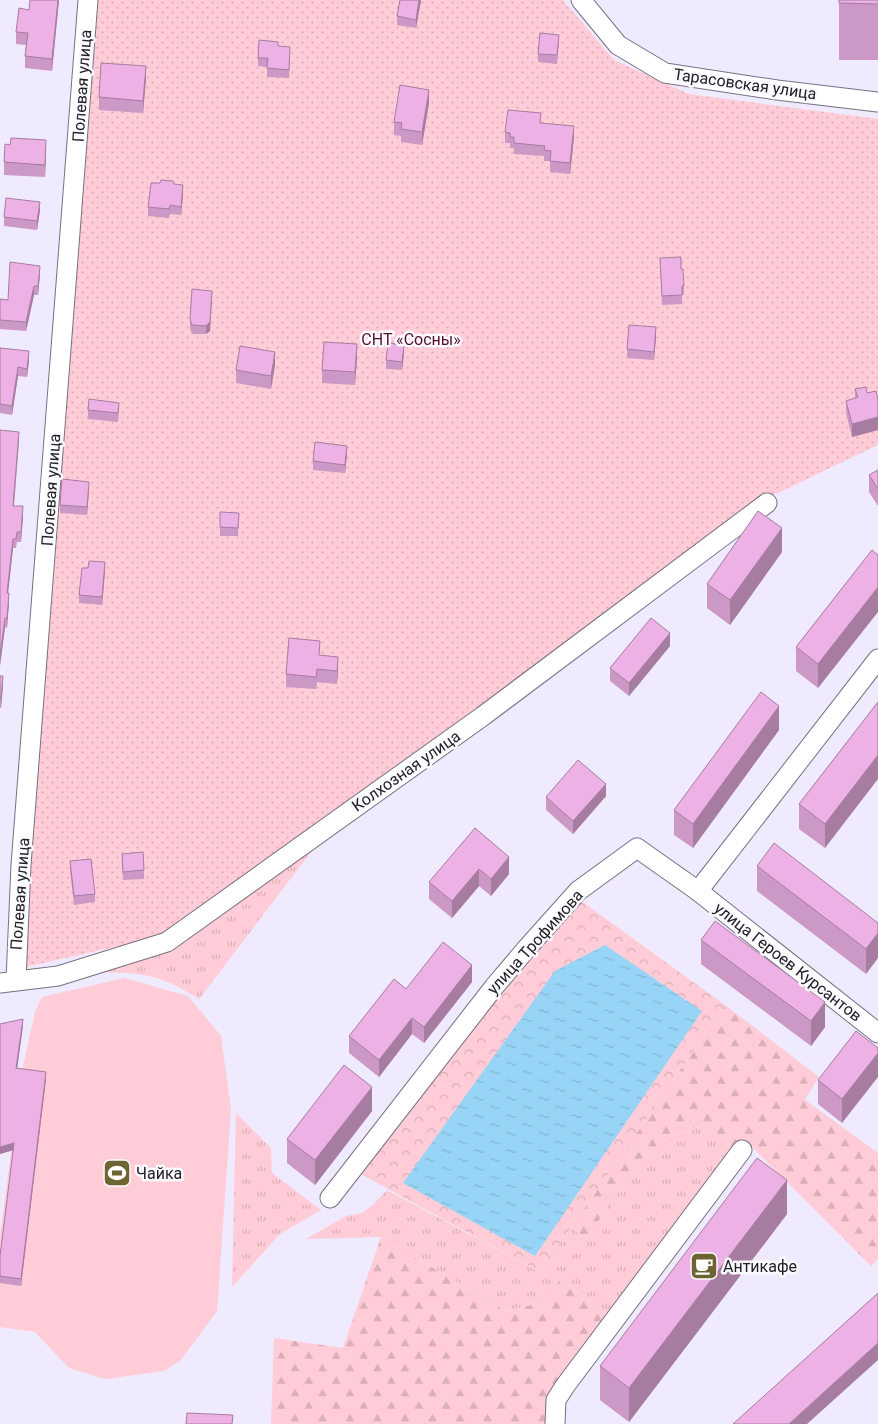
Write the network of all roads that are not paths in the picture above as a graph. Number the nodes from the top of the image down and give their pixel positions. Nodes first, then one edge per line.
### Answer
1 (88, 0) edge
2 (580, 0) edge
3 (878, 102) edge
4 (766, 503) dead end
5 (878, 659) edge
6 (698, 891) junction
7 (8, 982) edge
8 (878, 1032) edge
9 (742, 1150) dead end
10 (330, 1198) dead end
11 (555, 1424) edge

1 - 7 street, Полевая улица
2 - 3 street, Тарасовская улица
4 - 7 street, Колхозная улица
5 - 6 street
6 - 8 street, улица Героев Курсантов
6 - 10 street, улица Трофимова
9 - 11 street

